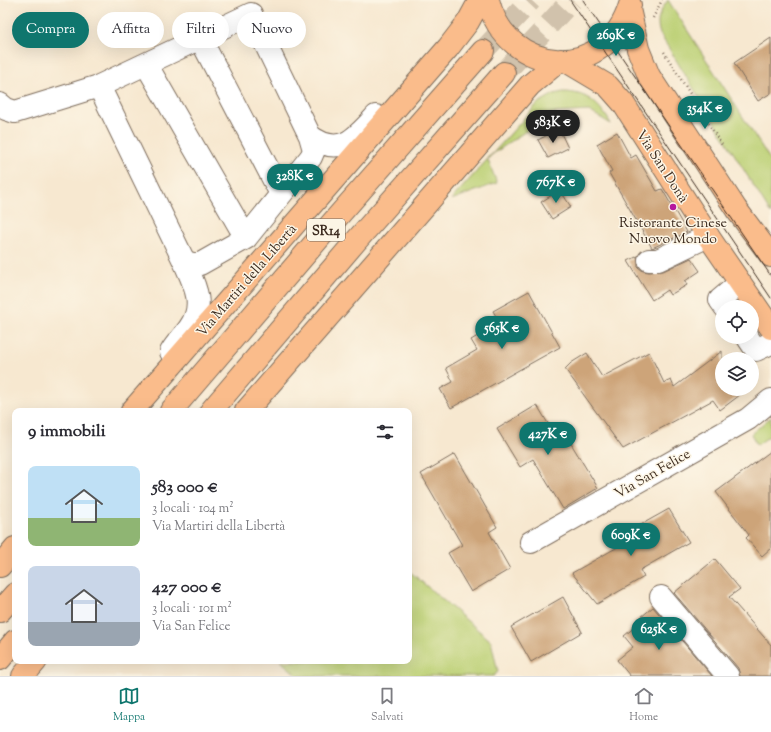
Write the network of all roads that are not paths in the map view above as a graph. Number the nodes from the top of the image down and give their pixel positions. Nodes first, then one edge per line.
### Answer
1 (488, 0) edge
2 (630, 4) edge
3 (476, 8) edge
4 (229, 24) edge
5 (179, 48) edge
6 (205, 48) edge
7 (484, 51) tunnel mouth
8 (563, 60) junction
9 (146, 64) junction
10 (504, 73) tunnel mouth
11 (99, 86) junction
12 (0, 104) edge
13 (310, 136) junction
14 (281, 194) junction
15 (708, 236) junction
16 (246, 238) junction
17 (771, 256) edge
18 (649, 260) dead end
19 (184, 261) junction
20 (740, 283) junction
21 (720, 300) edge
22 (771, 328) edge
23 (771, 343) edge
24 (752, 344) edge
25 (154, 386) junction
26 (771, 400) edge
27 (135, 408) edge
28 (174, 408) edge
29 (213, 408) edge
30 (249, 408) edge
31 (531, 542) dead end
32 (12, 552) edge
33 (0, 566) edge
34 (12, 597) edge
35 (661, 597) dead end
36 (0, 611) edge
37 (12, 645) edge
38 (0, 659) edge
39 (33, 664) edge
40 (23, 676) edge
41 (728, 676) edge

1 - 8 main road, Via San Donà
2 - 8 main road, Via San Donà
2 - 17 main road, Via San Donà
3 - 13 street
3 - 25 main road, Via Martiri della Libertà
4 - 13 street
5 - 9 street
6 - 14 street
7 - 28 main road, Via Martiri della Libertà / SR14
8 - 15 main road, Via San Donà
8 - 30 main road
9 - 11 street
9 - 16 street
10 - 29 main road, SR14
11 - 12 street
11 - 19 street
13 - 14 street
14 - 16 street
15 - 18 street
15 - 20 main road, Via San Donà
16 - 19 street
19 - 25 street
20 - 21 street
20 - 22 main road, Via San Donà
23 - 24 street
25 - 27 main road, Via Martiri della Libertà
26 - 31 street, Via San Felice
32 - 33 main road
34 - 36 main road
35 - 41 street
37 - 38 main road
39 - 40 main road

